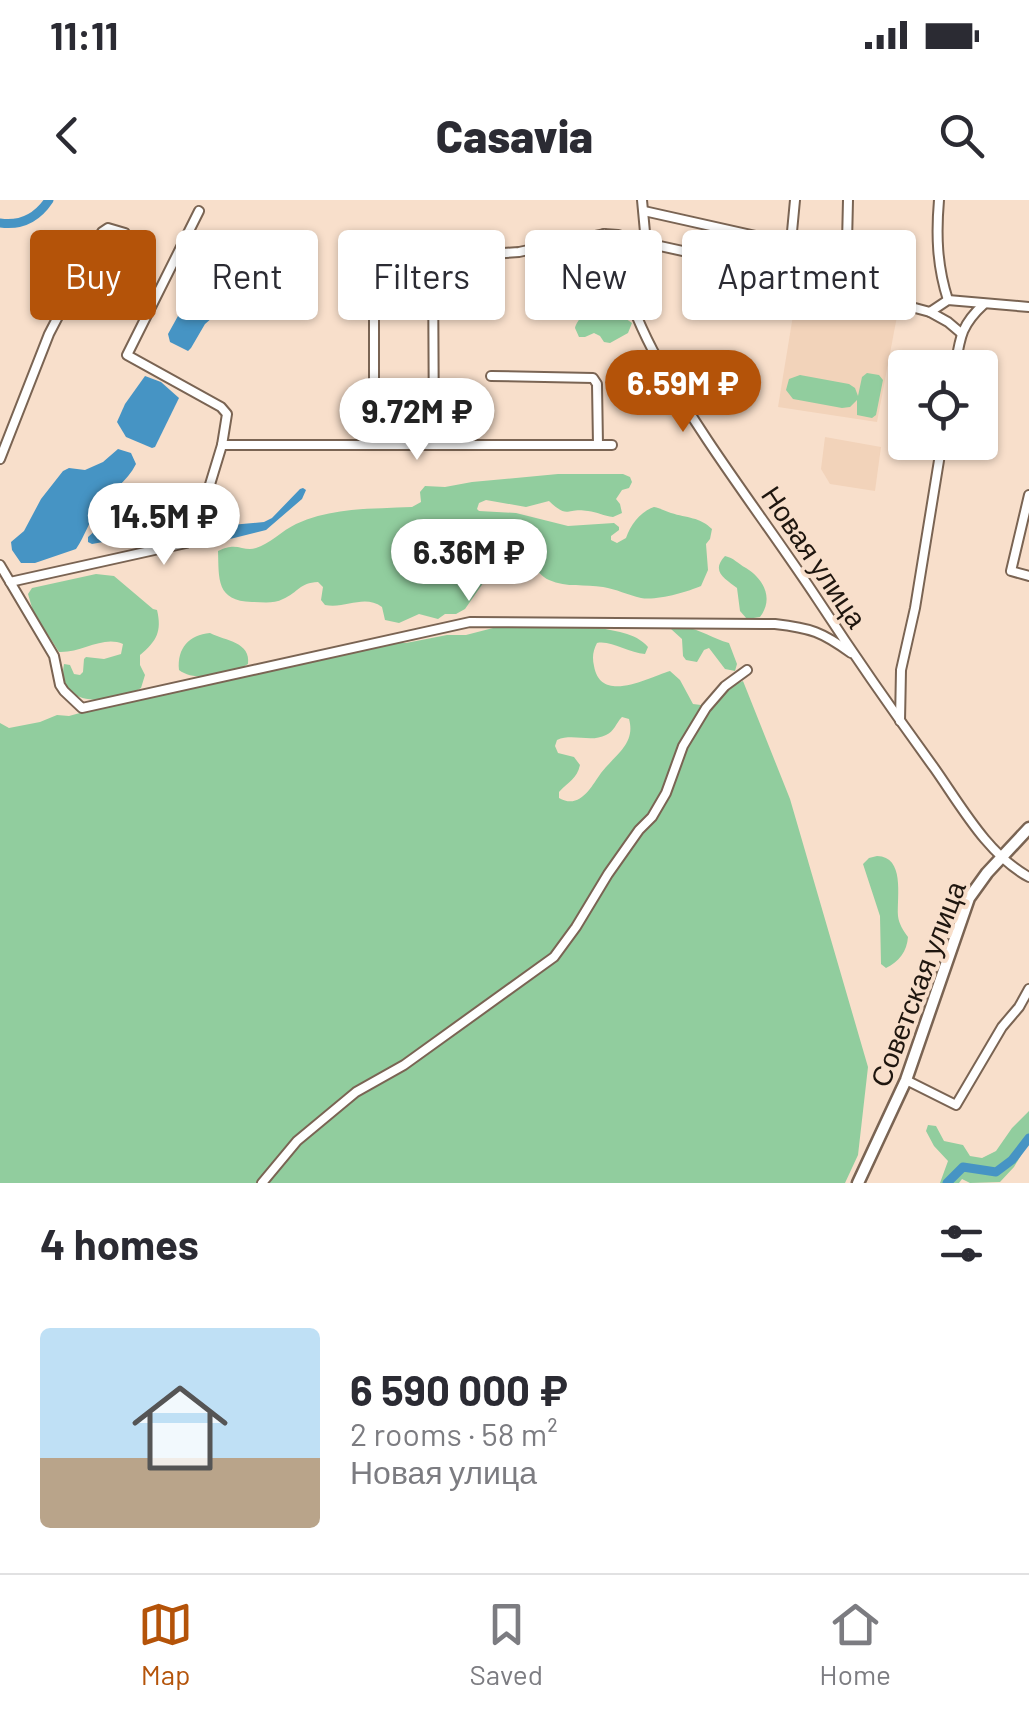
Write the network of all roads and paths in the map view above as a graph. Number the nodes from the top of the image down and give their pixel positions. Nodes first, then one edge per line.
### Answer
1 (642, 200) edge
2 (796, 200) edge
3 (848, 200) edge
4 (939, 200) edge
5 (644, 211) junction
6 (199, 212) dead end
7 (645, 230) edge
8 (729, 230) edge
9 (793, 230) edge
10 (847, 230) edge
11 (525, 251) edge
12 (948, 300) junction
13 (984, 304) junction
14 (1029, 307) edge
15 (916, 308) edge
16 (930, 312) junction
17 (56, 320) edge
18 (374, 320) edge
19 (640, 320) edge
20 (960, 333) junction
21 (958, 350) edge
22 (490, 376) dead end
23 (374, 444) junction
24 (598, 444) junction
25 (612, 444) dead end
26 (222, 445) junction
27 (434, 445) junction
28 (0, 460) edge
29 (939, 460) edge
30 (1029, 495) edge
31 (0, 565) edge
32 (1029, 576) edge
33 (10, 582) junction
34 (851, 654) junction
35 (747, 670) dead end
36 (900, 721) junction
37 (1029, 828) edge
38 (1002, 856) junction
39 (1029, 877) edge
40 (1029, 989) edge
41 (906, 1080) junction
42 (262, 1183) edge
43 (858, 1183) edge

1 - 5 street
2 - 9 street
3 - 10 street
4 - 12 street
5 - 7 street
5 - 8 street
6 - 26 street
11 - 27 street
12 - 13 street
12 - 16 street
13 - 14 street
13 - 20 street
15 - 16 street
16 - 20 street
17 - 28 street
18 - 23 street
19 - 34 street, Новая улица
20 - 21 street
22 - 24 street
23 - 26 street
23 - 27 street
24 - 25 street
24 - 27 street
26 - 33 street
29 - 36 street
30 - 32 street
31 - 33 street
33 - 34 street
34 - 36 street, Новая улица
35 - 42 street
36 - 38 street, Новая улица
37 - 38 main road, Советская улица
38 - 39 street, Новая улица
38 - 41 main road, Советская улица
40 - 41 street
41 - 43 main road, Советская улица

